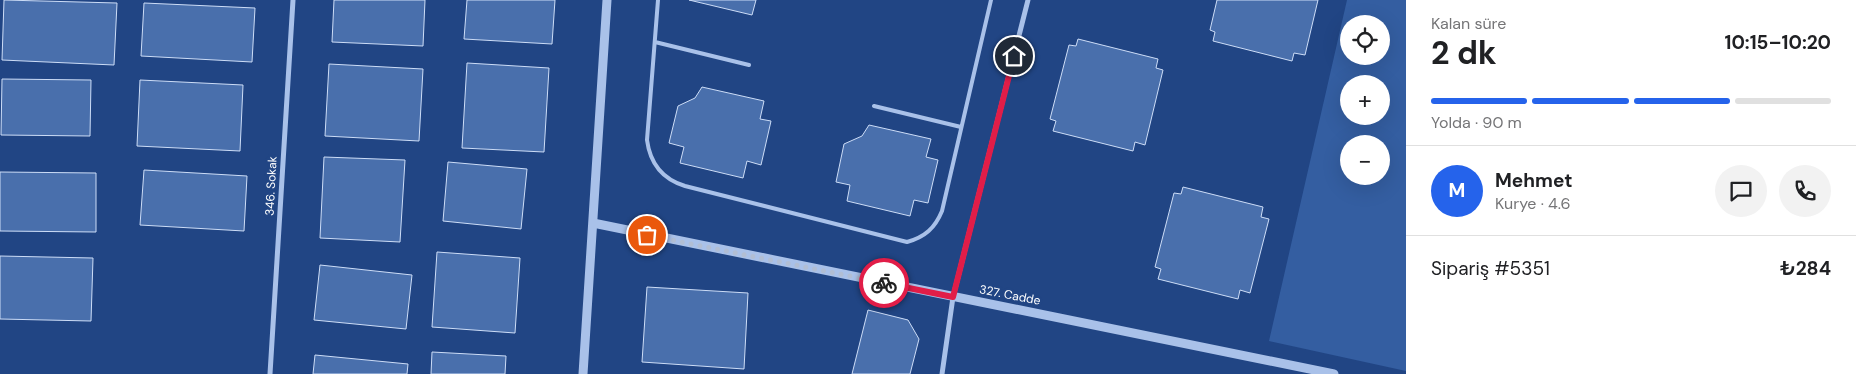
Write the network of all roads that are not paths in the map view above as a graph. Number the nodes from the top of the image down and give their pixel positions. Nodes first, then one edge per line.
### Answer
1 (293, 0) edge
2 (607, 0) edge
3 (658, 0) edge
4 (991, 0) edge
5 (1028, 0) edge
6 (654, 42) junction
7 (750, 65) dead end
8 (874, 106) dead end
9 (961, 128) junction
10 (593, 223) junction
11 (953, 297) junction
12 (270, 374) edge
13 (583, 374) edge
14 (942, 374) edge
15 (1334, 374) edge

1 - 12 street, 346. Sokak
2 - 10 street
3 - 6 lane
4 - 9 lane
5 - 11 street
6 - 7 lane
6 - 9 lane
8 - 9 lane
10 - 11 street, 327. Cadde
10 - 13 street
11 - 14 street
11 - 15 street, 327. Cadde

